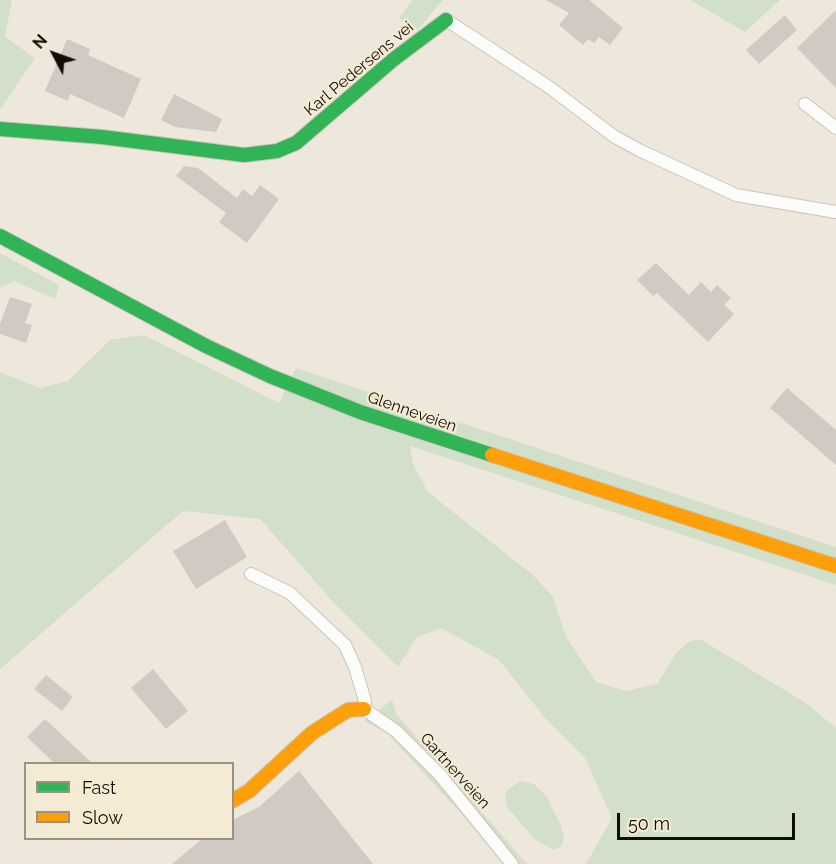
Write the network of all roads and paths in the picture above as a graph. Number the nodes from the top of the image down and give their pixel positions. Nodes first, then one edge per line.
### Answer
1 (446, 20) joint
2 (805, 105) dead end
3 (836, 128) edge
4 (0, 129) edge
5 (836, 212) edge
6 (0, 236) edge
7 (836, 567) edge
8 (251, 574) dead end
9 (364, 709) junction
10 (234, 800) edge
11 (512, 864) edge

1 - 4 main road, Karl Pedersens vei
1 - 5 lane, Karl Pedersens vei
2 - 3 lane
6 - 7 main road, Glenneveien
8 - 9 lane
9 - 10 main road
9 - 11 lane, Gartnerveien

